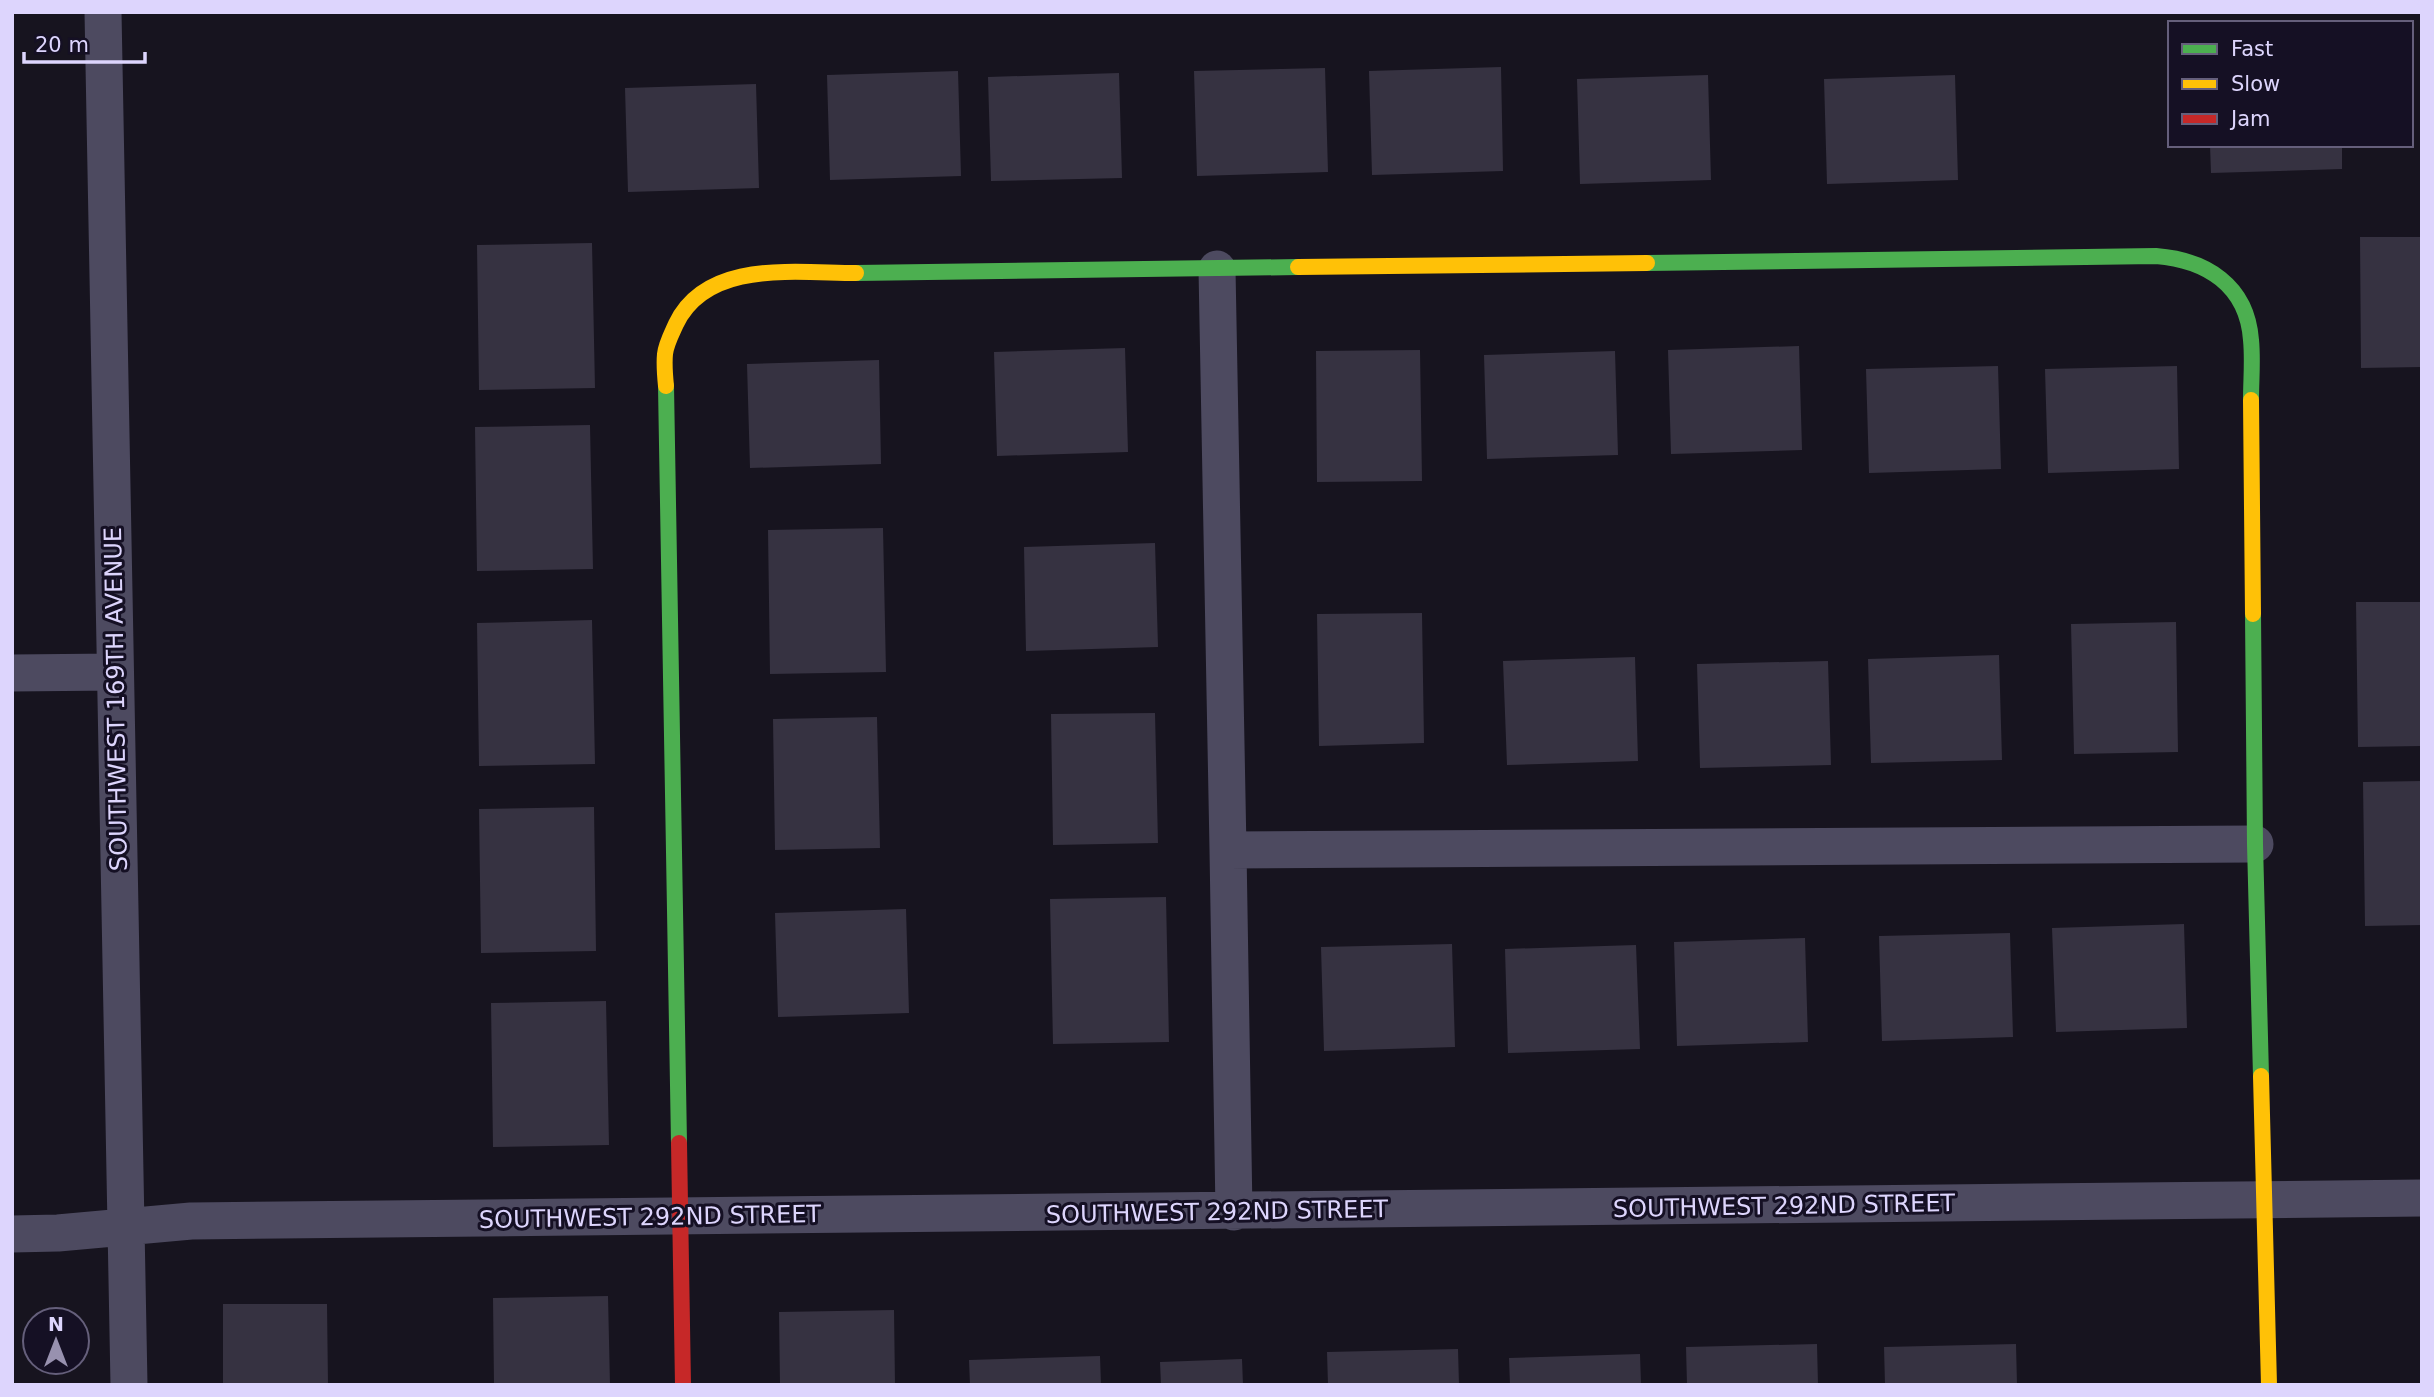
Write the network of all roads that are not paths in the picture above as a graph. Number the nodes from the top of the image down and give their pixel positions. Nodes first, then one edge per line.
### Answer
1 (103, 12) edge
2 (1217, 269) junction
3 (115, 672) junction
4 (12, 673) edge
5 (2255, 844) junction
6 (1228, 850) junction
7 (2422, 1198) edge
8 (2263, 1201) junction
9 (1234, 1212) junction
10 (679, 1217) junction
11 (125, 1227) junction
12 (12, 1234) edge
13 (129, 1385) edge
14 (683, 1385) edge
15 (2269, 1385) edge

1 - 3 street, SOUTHWEST 169TH AVENUE
2 - 5 street
2 - 6 street
2 - 10 street
3 - 4 street
3 - 11 street, SOUTHWEST 169TH AVENUE
5 - 6 street
5 - 8 street
6 - 9 street
7 - 8 street, SOUTHWEST 292ND STREET
8 - 9 street, SOUTHWEST 292ND STREET
8 - 15 street
9 - 10 street, SOUTHWEST 292ND STREET
10 - 11 street, SOUTHWEST 292ND STREET
10 - 14 street
11 - 12 street, SOUTHWEST 292ND STREET
11 - 13 street, SOUTHWEST 169TH AVENUE

